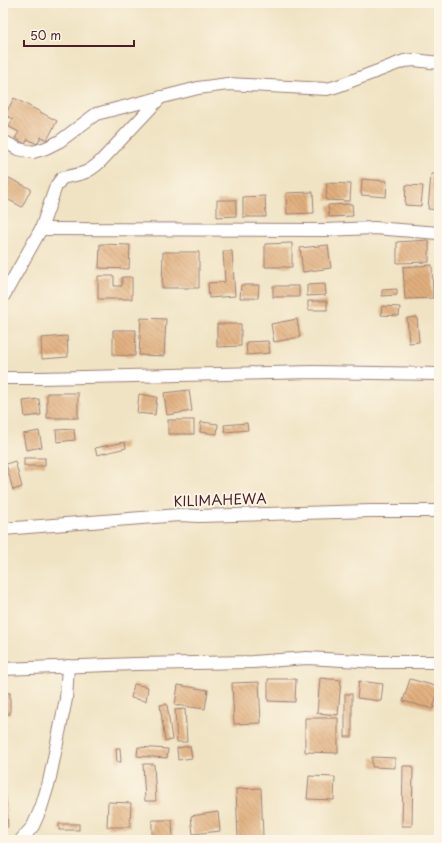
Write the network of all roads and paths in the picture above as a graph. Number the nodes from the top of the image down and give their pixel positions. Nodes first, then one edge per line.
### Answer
1 (439, 63) edge
2 (162, 97) junction
3 (3, 141) edge
4 (41, 230) junction
5 (439, 233) edge
6 (3, 297) edge
7 (439, 374) edge
8 (3, 378) edge
9 (439, 511) edge
10 (3, 529) edge
11 (439, 662) edge
12 (68, 666) junction
13 (3, 670) edge
14 (21, 840) edge

1 - 2 street
2 - 3 street
2 - 4 street
4 - 5 street
4 - 6 street
7 - 8 street
9 - 10 street, KILIMAHEWA
11 - 12 street
12 - 13 street
12 - 14 street

